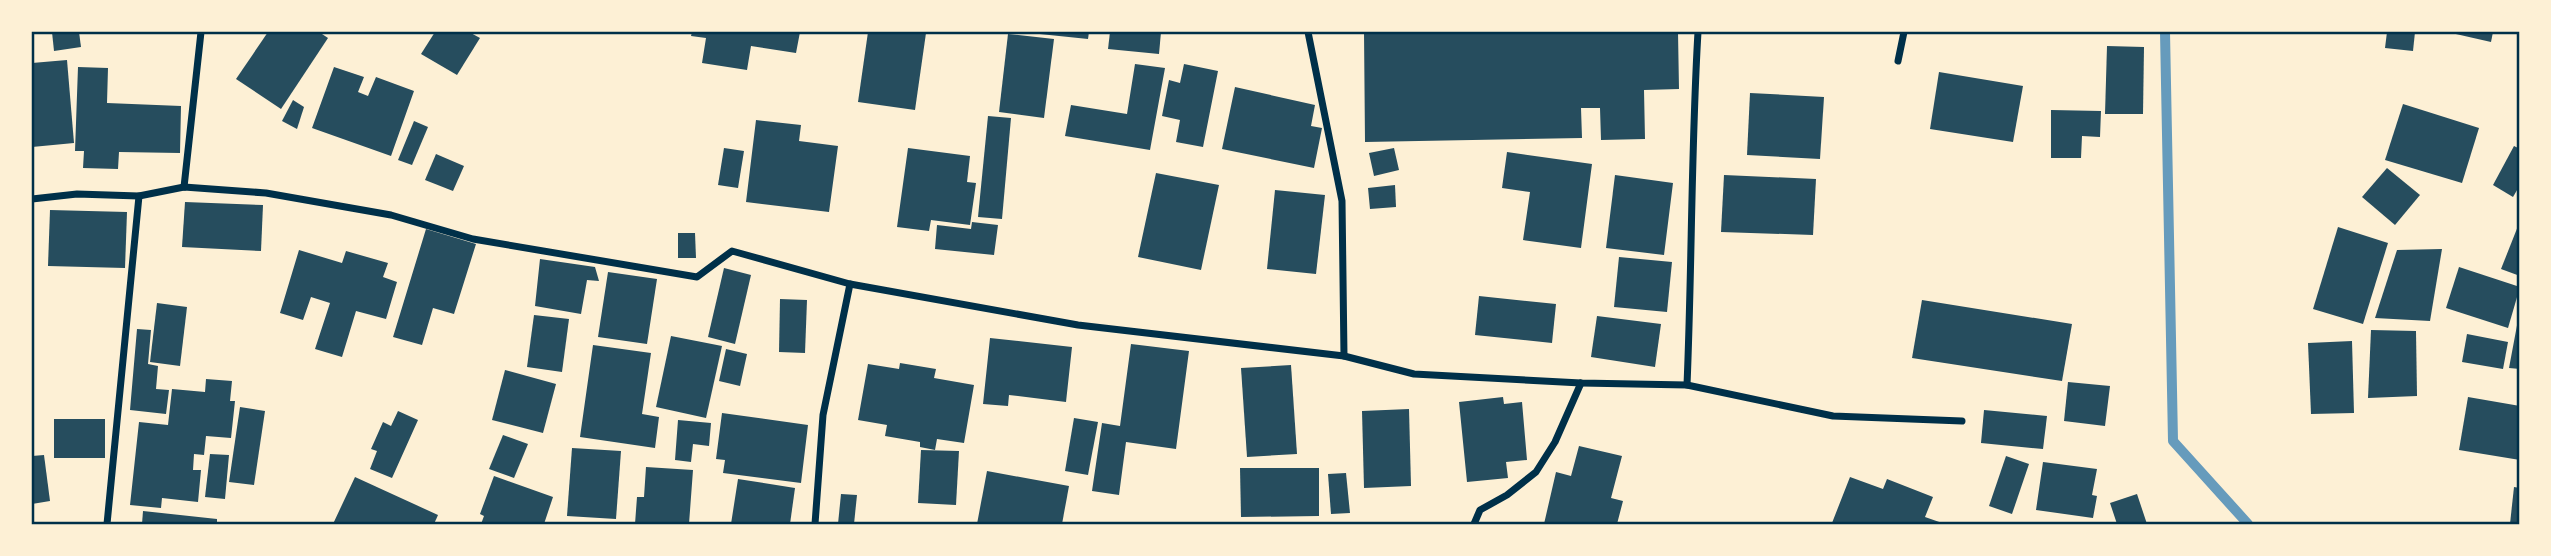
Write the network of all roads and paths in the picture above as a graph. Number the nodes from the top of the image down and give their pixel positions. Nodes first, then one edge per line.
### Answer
1 (201, 32) edge
2 (1308, 32) edge
3 (1698, 32) edge
4 (1904, 32) edge
5 (1898, 61) dead end
6 (184, 187) junction
7 (139, 196) junction
8 (32, 199) edge
9 (850, 284) junction
10 (1344, 356) junction
11 (1581, 383) junction
12 (1687, 385) junction
13 (1962, 421) dead end
14 (107, 524) edge
15 (815, 524) edge
16 (1474, 524) edge

1 - 6 street
2 - 10 street
3 - 12 street
4 - 5 street
6 - 7 street
6 - 9 street
7 - 8 street
7 - 14 street
9 - 10 street
9 - 15 street
10 - 11 street
11 - 12 street
11 - 16 street
12 - 13 street

